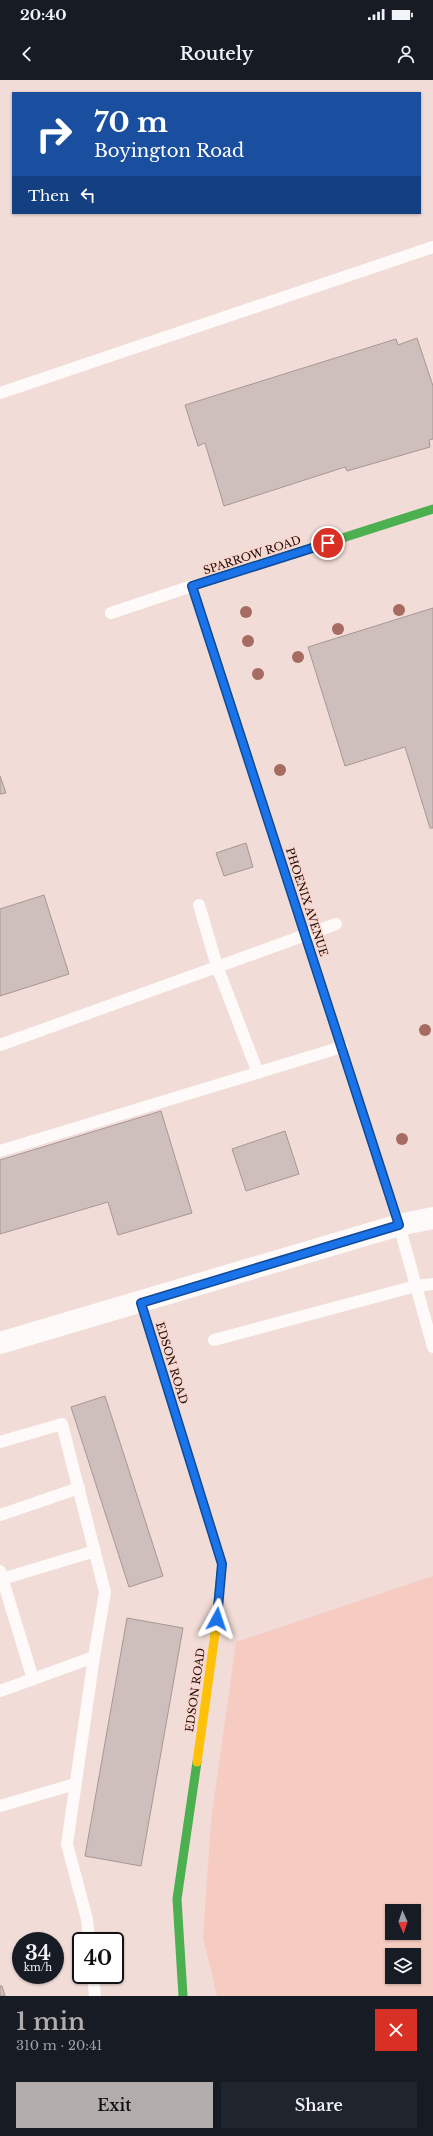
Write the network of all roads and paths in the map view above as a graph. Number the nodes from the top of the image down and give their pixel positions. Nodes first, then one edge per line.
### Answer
1 (433, 247) edge
2 (0, 393) edge
3 (433, 509) edge
4 (192, 586) junction
5 (111, 613) dead end
6 (199, 905) dead end
7 (336, 924) dead end
8 (305, 934) junction
9 (217, 966) junction
10 (0, 1045) edge
11 (342, 1047) junction
12 (258, 1073) junction
13 (0, 1151) edge
14 (433, 1218) edge
15 (399, 1225) junction
16 (433, 1284) edge
17 (416, 1286) junction
18 (141, 1303) junction
19 (214, 1340) dead end
20 (0, 1343) edge
21 (433, 1348) edge
22 (0, 1442) edge
23 (79, 1488) junction
24 (0, 1515) edge
25 (95, 1551) junction
26 (1, 1575) edge
27 (94, 1657) junction
28 (33, 1679) junction
29 (0, 1691) edge
30 (75, 1784) junction
31 (0, 1806) edge
32 (88, 1932) edge
33 (94, 1984) edge
34 (95, 1996) edge
35 (183, 1996) edge

1 - 2 lane
3 - 4 street, SPARROW ROAD
4 - 5 lane
4 - 8 street, PHOENIX AVENUE
6 - 9 lane
7 - 8 lane
8 - 9 lane
8 - 11 street, PHOENIX AVENUE
9 - 10 lane
9 - 12 lane
11 - 12 lane
11 - 15 street, PHOENIX AVENUE
12 - 13 lane
14 - 15 street
15 - 17 lane
15 - 18 street
16 - 17 lane
17 - 19 lane
17 - 21 lane
18 - 20 street
18 - 35 street, EDSON ROAD
22 - 23 lane
23 - 24 lane
23 - 25 lane
25 - 26 lane
25 - 27 lane
26 - 28 lane
27 - 28 lane
27 - 30 lane
28 - 29 lane
30 - 31 lane
30 - 32 lane
33 - 34 lane

